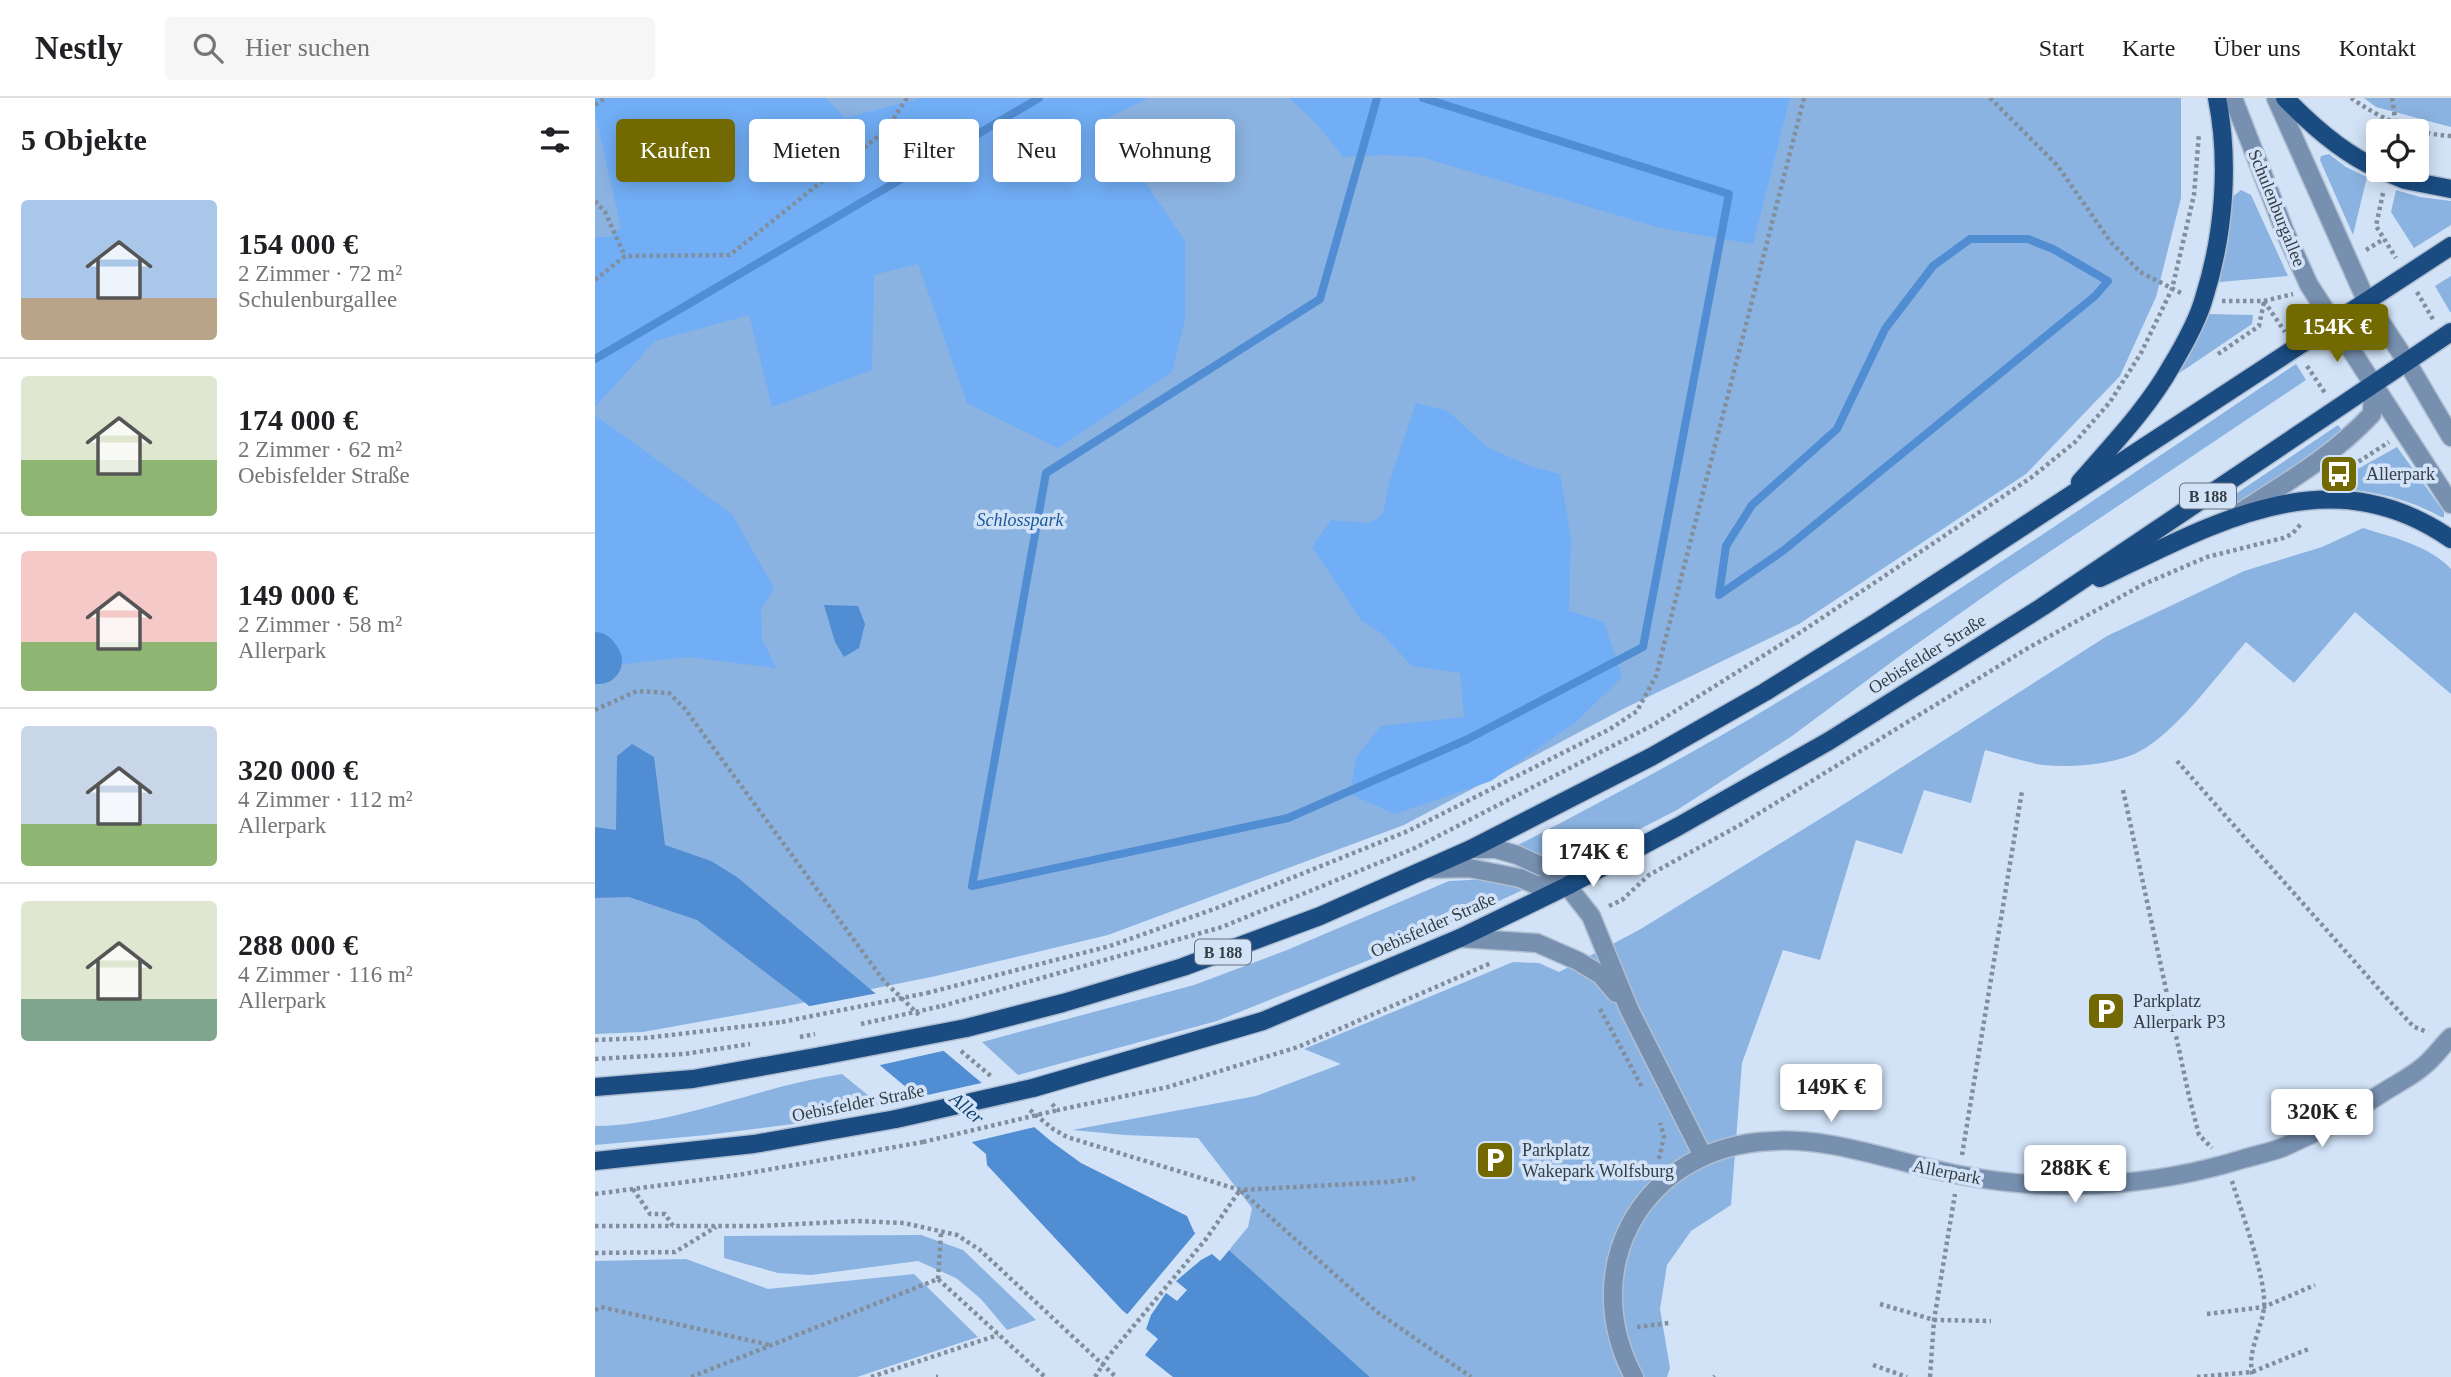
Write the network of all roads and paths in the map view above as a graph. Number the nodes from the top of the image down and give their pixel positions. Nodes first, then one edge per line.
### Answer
1 (605, 98) edge
2 (907, 98) edge
3 (1804, 98) edge
4 (1990, 98) edge
5 (2217, 98) edge
6 (2232, 98) edge
7 (2276, 98) edge
8 (2285, 98) edge
9 (2351, 98) edge
10 (2392, 98) edge
11 (595, 105) edge
12 (2386, 119) edge
13 (2395, 119) edge
14 (2200, 121) dead end
15 (2429, 135) edge
16 (2451, 136) edge
17 (2366, 163) edge
18 (2414, 182) edge
19 (2451, 190) edge
20 (595, 201) edge
21 (2384, 239) dead end
22 (2451, 246) edge
23 (625, 256) junction
24 (2349, 261) junction
25 (595, 280) edge
26 (2309, 285) junction
27 (2172, 289) junction
28 (2204, 300) junction
29 (2366, 300) junction
30 (2264, 301) junction
31 (2332, 323) junction
32 (2451, 332) edge
33 (2294, 347) junction
34 (2218, 354) dead end
35 (2407, 362) junction
36 (2373, 385) junction
37 (2336, 410) junction
38 (2353, 435) junction
39 (2451, 437) edge
40 (2368, 456) dead end
41 (2066, 498) junction
42 (2451, 504) edge
43 (2234, 516) junction
44 (2451, 539) edge
45 (2042, 607) junction
46 (595, 710) edge
47 (2177, 761) dead end
48 (2123, 790) dead end
49 (2022, 791) dead end
50 (1471, 849) junction
51 (1429, 869) junction
52 (1567, 886) junction
53 (1460, 937) junction
54 (1598, 1004) dead end
55 (1629, 1009) junction
56 (929, 1023) dead end
57 (852, 1026) dead end
58 (826, 1032) dead end
59 (2450, 1038) edge
60 (787, 1039) dead end
61 (595, 1040) edge
62 (761, 1043) dead end
63 (960, 1050) dead end
64 (595, 1059) edge
65 (1001, 1085) dead end
66 (595, 1087) edge
67 (1646, 1095) dead end
68 (1022, 1103) dead end
69 (1059, 1110) dead end
70 (1659, 1117) dead end
71 (1703, 1156) junction
72 (595, 1161) edge
73 (1658, 1162) dead end
74 (2227, 1164) junction
75 (1959, 1175) junction
76 (1418, 1178) dead end
77 (633, 1189) junction
78 (1240, 1190) junction
79 (595, 1194) edge
80 (595, 1226) edge
81 (673, 1226) junction
82 (717, 1226) junction
83 (941, 1233) junction
84 (595, 1253) edge
85 (938, 1279) junction
86 (2315, 1285) dead end
87 (1879, 1304) dead end
88 (2264, 1307) junction
89 (595, 1310) edge
90 (2207, 1314) dead end
91 (1934, 1320) junction
92 (1991, 1321) dead end
93 (999, 1335) junction
94 (771, 1345) junction
95 (2311, 1348) dead end
96 (1103, 1364) junction
97 (1873, 1365) dead end
98 (2253, 1375) edge
99 (691, 1377) edge
100 (870, 1377) edge
101 (1045, 1377) edge
102 (1095, 1377) edge
103 (1116, 1377) edge
104 (1471, 1377) edge
105 (1633, 1377) edge
106 (1907, 1377) edge
107 (1930, 1377) edge
108 (2197, 1377) edge

1 - 11 path
2 - 23 path
3 - 61 path, bridge
4 - 27 path
5 - 28 main road
6 - 26 street, Schulenburgallee
7 - 24 street
8 - 17 main road
9 - 12 path
10 - 13 path
14 - 27 path
15 - 16 path
18 - 19 main road
20 - 23 path
21 - 24 path
22 - 29 main road, B 188
23 - 25 path
24 - 29 street
26 - 30 path
26 - 31 street, Schulenburgallee
27 - 28 path
27 - 57 path, bridge
28 - 30 path
28 - 41 main road
29 - 31 main road, B 188
29 - 35 street
30 - 33 path
30 - 34 path
31 - 33 main road, B 188
31 - 36 street, Schulenburgallee
32 - 35 main road, B 188
33 - 37 path
33 - 41 main road, B 188
35 - 36 main road, B 188
35 - 39 street
36 - 37 main road, Oebisfelder Straße / B 188
36 - 38 street
36 - 42 street
37 - 45 main road, Oebisfelder Straße / B 188
38 - 40 path
38 - 43 street
41 - 50 main road, B 188
43 - 44 main road
43 - 45 main road
45 - 52 main road, Oebisfelder Straße / B 188
46 - 56 path
47 - 59 path
48 - 74 path
49 - 75 path
50 - 51 main road, B 188
50 - 52 street
51 - 52 street
51 - 66 main road, B 188, bridge
52 - 53 main road, Oebisfelder Straße / B 188
52 - 55 street
53 - 55 street
53 - 72 main road, Oebisfelder Straße / B 188, bridge
54 - 67 path
55 - 71 street
58 - 60 path, bridge
59 - 74 street, Allerpark
62 - 64 path
63 - 65 path
68 - 78 path
69 - 77 path, bridge
70 - 73 path
71 - 75 street, Allerpark
71 - 105 street, Allerpark
74 - 75 street, Allerpark
74 - 88 path
75 - 91 path
76 - 78 path
77 - 79 path
77 - 81 path
78 - 96 path
78 - 104 path
80 - 81 path
81 - 82 path
82 - 83 path
82 - 84 path
83 - 85 path
83 - 96 path
85 - 93 path
85 - 94 path
86 - 88 path
87 - 91 path
88 - 90 path
88 - 98 path
89 - 94 path
91 - 92 path
91 - 107 path
93 - 100 path
93 - 101 path
94 - 99 path
95 - 98 path
96 - 102 path
96 - 103 path
97 - 106 path
98 - 108 path

